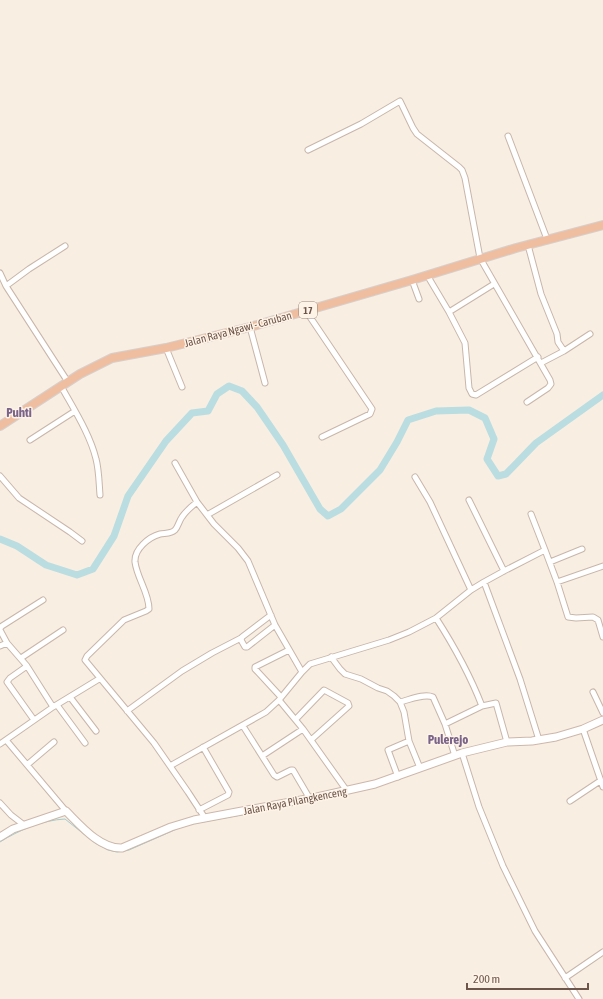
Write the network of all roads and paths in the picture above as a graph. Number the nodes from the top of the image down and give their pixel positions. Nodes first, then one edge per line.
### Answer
1 (508, 136) dead end
2 (308, 150) dead end
3 (603, 225) edge
4 (547, 239) junction
5 (528, 245) junction
6 (65, 246) dead end
7 (480, 258) junction
8 (0, 273) edge
9 (427, 275) junction
10 (412, 280) junction
11 (494, 284) junction
12 (6, 286) junction
13 (419, 299) dead end
14 (306, 311) junction
15 (449, 312) junction
16 (250, 327) junction
17 (590, 334) dead end
18 (166, 348) junction
19 (564, 351) junction
20 (538, 357) junction
21 (541, 363) junction
22 (265, 383) dead end
23 (64, 384) junction
24 (182, 386) dead end
25 (527, 402) dead end
26 (75, 411) junction
27 (0, 426) edge
28 (322, 437) dead end
29 (30, 440) dead end
30 (175, 463) dead end
31 (276, 475) dead end
32 (0, 476) edge
33 (415, 477) dead end
34 (100, 496) dead end
35 (469, 500) dead end
36 (197, 502) junction
37 (531, 514) dead end
38 (207, 515) junction
39 (82, 541) dead end
40 (582, 549) dead end
41 (545, 550) junction
42 (550, 562) junction
43 (603, 566) edge
44 (504, 571) junction
45 (484, 582) junction
46 (557, 582) junction
47 (471, 590) junction
48 (43, 600) dead end
49 (271, 615) junction
50 (436, 618) junction
51 (275, 624) junction
52 (0, 629) edge
53 (63, 630) dead end
54 (603, 637) edge
55 (241, 638) junction
56 (7, 643) junction
57 (0, 646) edge
58 (289, 650) junction
59 (331, 657) junction
60 (21, 658) junction
61 (27, 666) junction
62 (302, 672) junction
63 (99, 679) junction
64 (593, 692) dead end
65 (70, 697) junction
66 (280, 699) junction
67 (400, 702) junction
68 (55, 706) junction
69 (482, 706) junction
70 (127, 711) junction
71 (603, 713) edge
72 (296, 719) junction
73 (34, 720) junction
74 (603, 720) edge
75 (445, 724) junction
76 (243, 726) junction
77 (303, 729) junction
78 (583, 729) junction
79 (96, 731) dead end
80 (6, 740) junction
81 (311, 740) junction
82 (539, 740) junction
83 (409, 741) junction
84 (54, 742) dead end
85 (507, 742) junction
86 (85, 743) dead end
87 (0, 744) edge
88 (203, 747) junction
89 (459, 755) junction
90 (262, 756) junction
91 (27, 764) junction
92 (170, 766) junction
93 (420, 768) junction
94 (398, 777) junction
95 (602, 784) edge
96 (347, 791) junction
97 (310, 799) junction
98 (570, 801) dead end
99 (0, 803) edge
100 (199, 810) junction
101 (66, 811) junction
102 (205, 818) junction
103 (24, 825) junction
104 (0, 837) edge
105 (603, 952) edge
106 (565, 978) junction
107 (579, 999) edge

1 - 4 street
2 - 7 street
3 - 4 highway, Jalan Raya Ngawi - Caruban / 17
4 - 5 highway, Jalan Raya Ngawi - Caruban / 17
5 - 7 highway, Jalan Raya Ngawi - Caruban / 17
5 - 19 street
6 - 12 street
7 - 9 highway, Jalan Raya Ngawi - Caruban / 17
7 - 11 street
8 - 12 street
9 - 10 highway, Jalan Raya Ngawi - Caruban / 17
9 - 15 street
10 - 13 street
10 - 14 highway, Jalan Raya Ngawi - Caruban / 17
11 - 15 street
11 - 20 street
12 - 23 street
14 - 16 highway, Jalan Raya Ngawi - Caruban / 17
14 - 28 street
15 - 20 street
16 - 18 highway, Jalan Raya Ngawi - Caruban / 17
16 - 22 street
17 - 19 street
18 - 23 highway, Jalan Raya Ngawi - Caruban / 17
18 - 24 street
19 - 21 street
20 - 21 street
21 - 25 street
23 - 26 street
23 - 27 highway, Jalan Raya Ngawi - Caruban / 17
26 - 29 street
26 - 34 street
30 - 36 street
31 - 38 street
32 - 39 street
33 - 47 street
35 - 44 street
36 - 38 street
36 - 63 street
37 - 41 street
38 - 49 street
40 - 42 street
41 - 42 street
41 - 44 street
42 - 46 street
43 - 46 street
44 - 45 street
45 - 47 street
45 - 82 street
46 - 54 street
47 - 50 street
48 - 52 street
49 - 51 street
49 - 55 street
50 - 59 street
50 - 69 street
51 - 55 street
51 - 58 street
52 - 56 street
53 - 60 street
55 - 70 street
56 - 57 street
56 - 60 street
58 - 62 street
58 - 66 street
59 - 62 street
59 - 67 street
60 - 61 street
61 - 68 street
61 - 73 street
62 - 66 street
63 - 65 street
63 - 70 street
64 - 71 street
65 - 68 street
65 - 79 street
66 - 72 street
66 - 76 street
67 - 75 street
67 - 83 street
68 - 73 street
68 - 86 street
69 - 75 street
69 - 85 street
70 - 92 street
72 - 77 street
72 - 81 street
73 - 80 street
74 - 78 main road, Jalan Raya Pilangkenceng
75 - 89 street
76 - 88 street
76 - 90 street
77 - 81 street
77 - 90 street
78 - 82 main road, Jalan Raya Pilangkenceng
78 - 95 street
80 - 87 street
80 - 91 street
81 - 96 street
82 - 85 main road, Jalan Raya Pilangkenceng
83 - 93 street
83 - 94 street
84 - 91 street
85 - 89 main road, Jalan Raya Pilangkenceng
88 - 92 street
88 - 100 street
89 - 93 main road, Jalan Raya Pilangkenceng
89 - 106 street
90 - 97 street
91 - 101 street
92 - 100 street
93 - 94 main road, Jalan Raya Pilangkenceng
94 - 96 main road, Jalan Raya Pilangkenceng
95 - 98 street
96 - 97 main road, Jalan Raya Pilangkenceng
97 - 102 main road, Jalan Raya Pilangkenceng
99 - 103 street
100 - 102 street
101 - 102 main road, Jalan Raya Pilangkenceng
101 - 103 main road
103 - 104 main road
105 - 106 street
106 - 107 street

